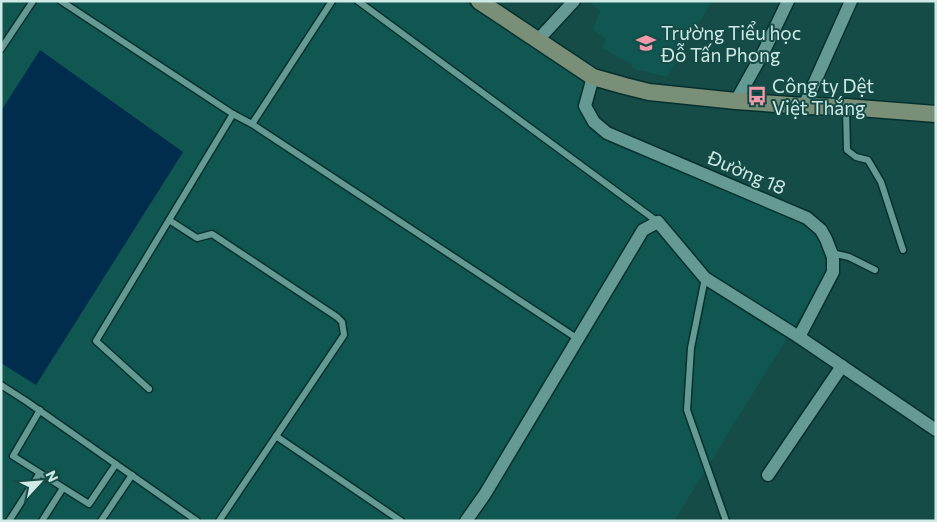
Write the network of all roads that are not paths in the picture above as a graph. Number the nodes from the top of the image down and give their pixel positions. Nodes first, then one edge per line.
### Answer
1 (33, 1) edge
2 (62, 1) edge
3 (332, 1) edge
4 (358, 1) edge
5 (478, 1) edge
6 (574, 1) edge
7 (788, 1) edge
8 (851, 1) edge
9 (537, 41) junction
10 (1, 49) edge
11 (594, 77) junction
12 (736, 101) junction
13 (804, 106) junction
14 (846, 107) junction
15 (233, 114) junction
16 (936, 114) edge
17 (252, 124) junction
18 (169, 220) junction
19 (658, 222) junction
20 (903, 250) dead end
21 (832, 252) junction
22 (875, 270) dead end
23 (705, 278) junction
24 (799, 337) junction
25 (578, 339) junction
26 (842, 366) junction
27 (1, 385) edge
28 (149, 389) dead end
29 (40, 410) junction
30 (936, 430) edge
31 (276, 436) junction
32 (116, 464) junction
33 (40, 473) junction
34 (132, 475) junction
35 (768, 475) dead end
36 (63, 488) junction
37 (9, 521) edge
38 (42, 521) edge
39 (101, 521) edge
40 (197, 521) edge
41 (218, 521) edge
42 (401, 521) edge
43 (466, 521) edge
44 (726, 521) edge

1 - 10 lane
2 - 15 lane
3 - 17 lane
4 - 19 lane
5 - 9 main road
6 - 9 street
7 - 12 street
8 - 13 street
9 - 11 main road
11 - 12 main road
11 - 21 street, Đường 18
12 - 13 main road
13 - 14 main road
14 - 16 main road
14 - 20 lane
15 - 17 lane
15 - 18 lane
17 - 25 lane
18 - 28 lane
18 - 31 lane
19 - 23 street
19 - 25 street
21 - 22 lane
21 - 24 street, Đường 18
23 - 24 street
23 - 44 lane
24 - 26 street
25 - 43 street
26 - 30 street
26 - 35 street
27 - 29 lane
29 - 32 lane
29 - 33 lane
31 - 41 lane
31 - 42 lane
32 - 34 lane
32 - 36 lane
33 - 36 lane
33 - 37 lane
34 - 39 lane
34 - 40 lane
36 - 38 lane

